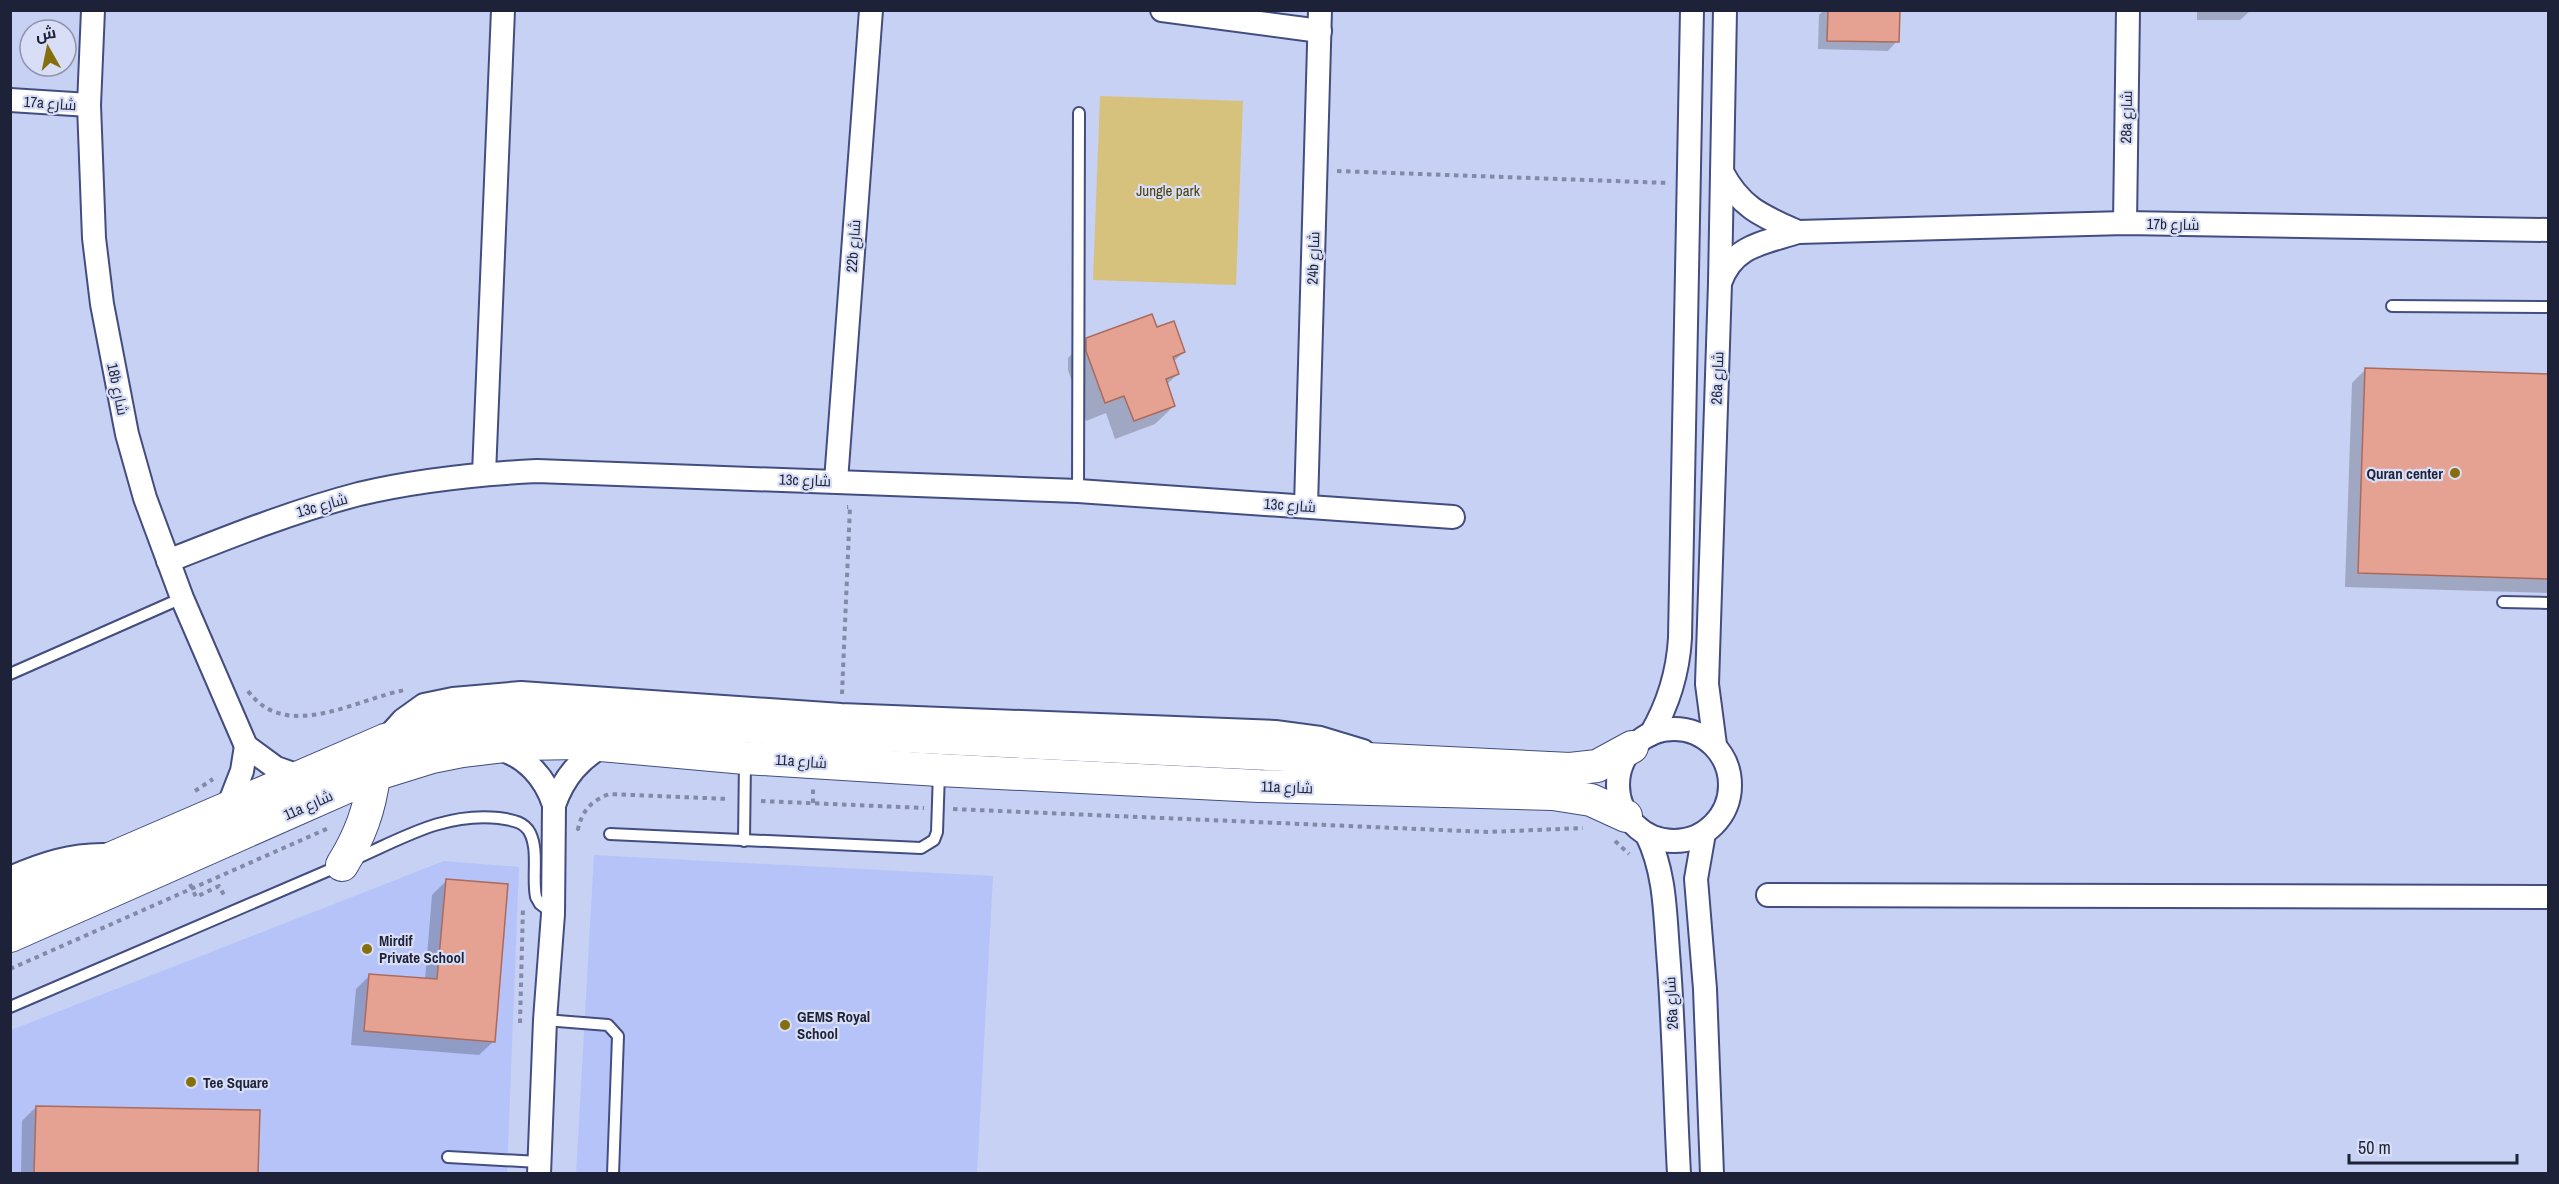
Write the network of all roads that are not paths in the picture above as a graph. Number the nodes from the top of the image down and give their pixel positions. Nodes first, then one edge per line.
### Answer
1 (93, 10) edge
2 (503, 10) edge
3 (871, 10) edge
4 (1162, 10) edge
5 (1692, 10) edge
6 (1725, 10) edge
7 (2128, 10) edge
8 (1320, 21) edge
9 (10, 100) edge
10 (89, 105) junction
11 (1079, 113) dead end
12 (1722, 172) junction
13 (2125, 223) junction
14 (2548, 230) edge
15 (1797, 232) junction
16 (1720, 283) junction
17 (2392, 306) dead end
18 (2548, 307) edge
19 (484, 474) junction
20 (836, 481) junction
21 (1078, 491) junction
22 (1306, 506) junction
23 (1453, 517) dead end
24 (168, 561) junction
25 (182, 598) junction
26 (2503, 602) dead end
27 (2548, 603) edge
28 (10, 674) edge
29 (385, 740) junction
30 (1642, 740) junction
31 (606, 744) junction
32 (1715, 745) junction
33 (246, 746) junction
34 (493, 747) junction
35 (746, 758) junction
36 (1384, 759) junction
37 (939, 770) junction
38 (299, 776) junction
39 (374, 776) junction
40 (228, 807) junction
41 (554, 811) junction
42 (1629, 830) junction
43 (1704, 833) junction
44 (610, 834) dead end
45 (744, 841) junction
46 (118, 855) junction
47 (342, 865) junction
48 (10, 878) edge
49 (1768, 896) dead end
50 (2548, 897) edge
51 (10, 902) edge
52 (553, 914) junction
53 (10, 936) edge
54 (10, 1006) edge
55 (545, 1020) junction
56 (448, 1156) dead end
57 (539, 1168) edge
58 (1714, 1172) edge
59 (613, 1173) edge
60 (1679, 1173) edge

1 - 10 street, 18b شارع
2 - 19 street
3 - 20 street, 22b شارع
4 - 8 street
5 - 30 street, 26a شارع
6 - 12 street, 26a شارع
7 - 13 street, 28a شارع
8 - 22 street, 24b شارع
9 - 10 street, 17a شارع
10 - 24 street, 18b شارع
11 - 21 lane
12 - 15 street, 17b شارع
12 - 16 street, 26a شارع
13 - 14 street, 17b شارع
13 - 15 street, 17b شارع
15 - 16 street, 17b شارع
16 - 32 street, 26a شارع
17 - 18 lane
19 - 20 street, 13c شارع
19 - 24 street, 13c شارع
20 - 21 street, 13c شارع
21 - 22 street, 13c شارع
22 - 23 street, 13c شارع
24 - 25 street, 18b شارع
25 - 28 lane
25 - 33 street, 18b شارع
26 - 27 lane
29 - 36 street, 11a شارع
29 - 36 street
29 - 38 street, 11a شارع
30 - 32 street
30 - 36 street, 11a شارع
30 - 42 street
31 - 34 street, 11a شارع
31 - 35 street, 11a شارع
31 - 41 street
32 - 43 street
33 - 38 street
33 - 40 street
34 - 39 street, 11a شارع
34 - 41 street
35 - 37 street, 11a شارع
35 - 45 lane
37 - 42 street, 11a شارع
37 - 45 lane
38 - 40 street, 11a شارع
39 - 47 street
39 - 53 street, 11a شارع
40 - 46 street, 11a شارع
41 - 52 street
42 - 43 street
42 - 60 street, 26a شارع
43 - 58 street
44 - 45 lane
46 - 48 street, 11a شارع
46 - 51 street, 11a شارع
47 - 52 lane
47 - 54 lane
49 - 50 street
52 - 55 street
55 - 57 street
55 - 59 lane
56 - 57 lane

